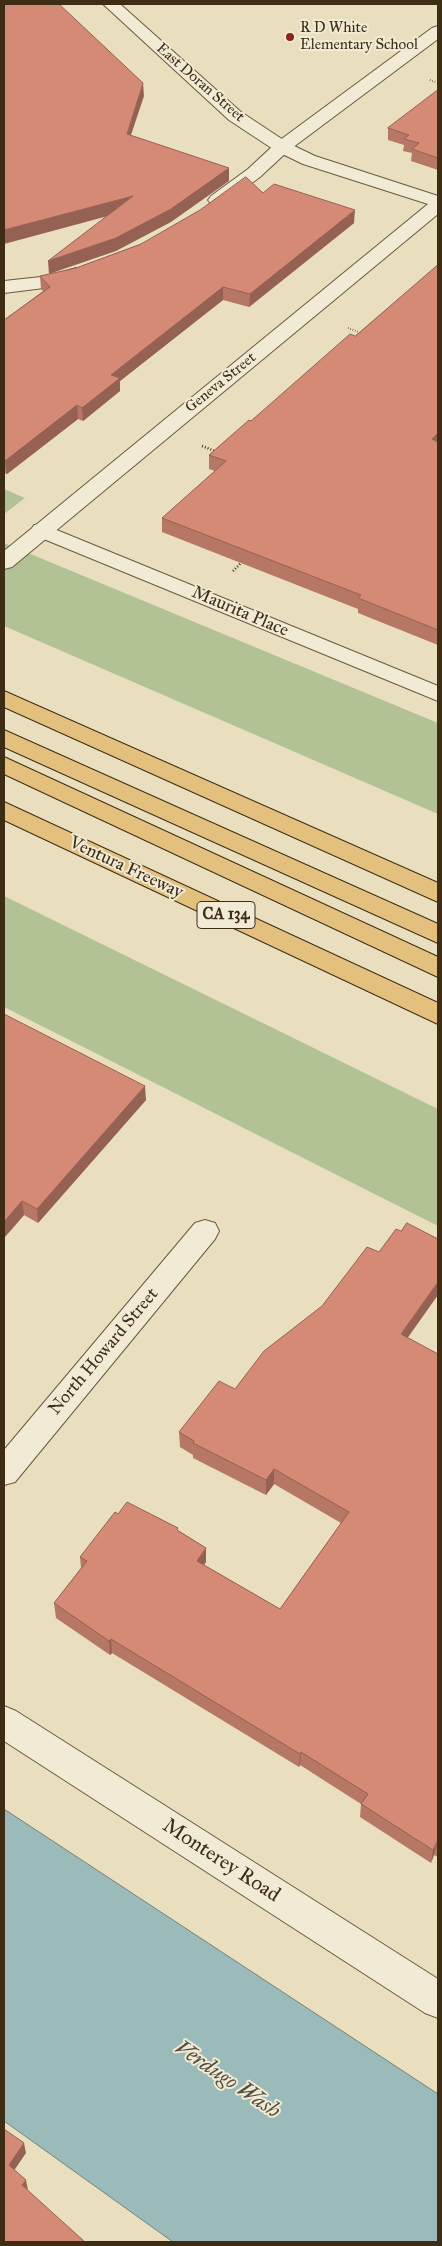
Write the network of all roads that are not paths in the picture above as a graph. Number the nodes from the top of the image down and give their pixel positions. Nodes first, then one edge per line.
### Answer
1 (111, 4) edge
2 (438, 31) edge
3 (282, 147) junction
4 (438, 204) edge
5 (201, 212) edge
6 (94, 268) edge
7 (4, 287) edge
8 (42, 530) junction
9 (4, 562) edge
10 (4, 690) edge
11 (438, 694) edge
12 (4, 698) edge
13 (77, 731) junction
14 (4, 738) edge
15 (4, 766) edge
16 (7, 813) edge
17 (438, 893) edge
18 (438, 934) edge
19 (438, 968) edge
20 (438, 1014) edge
21 (205, 1231) dead end
22 (4, 1472) edge
23 (4, 1722) edge
24 (438, 2000) edge

1 - 3 street, East Doran Street
2 - 3 street
3 - 4 street, East Doran Street
3 - 5 street
4 - 8 street, Geneva Street
6 - 7 street
8 - 9 street, Geneva Street
8 - 11 street, Maurita Place
10 - 13 highway
12 - 13 highway
13 - 17 highway
14 - 18 highway
15 - 19 highway
16 - 20 highway, Ventura Freeway / CA 134
21 - 22 street, North Howard Street
23 - 24 street, Monterey Road

